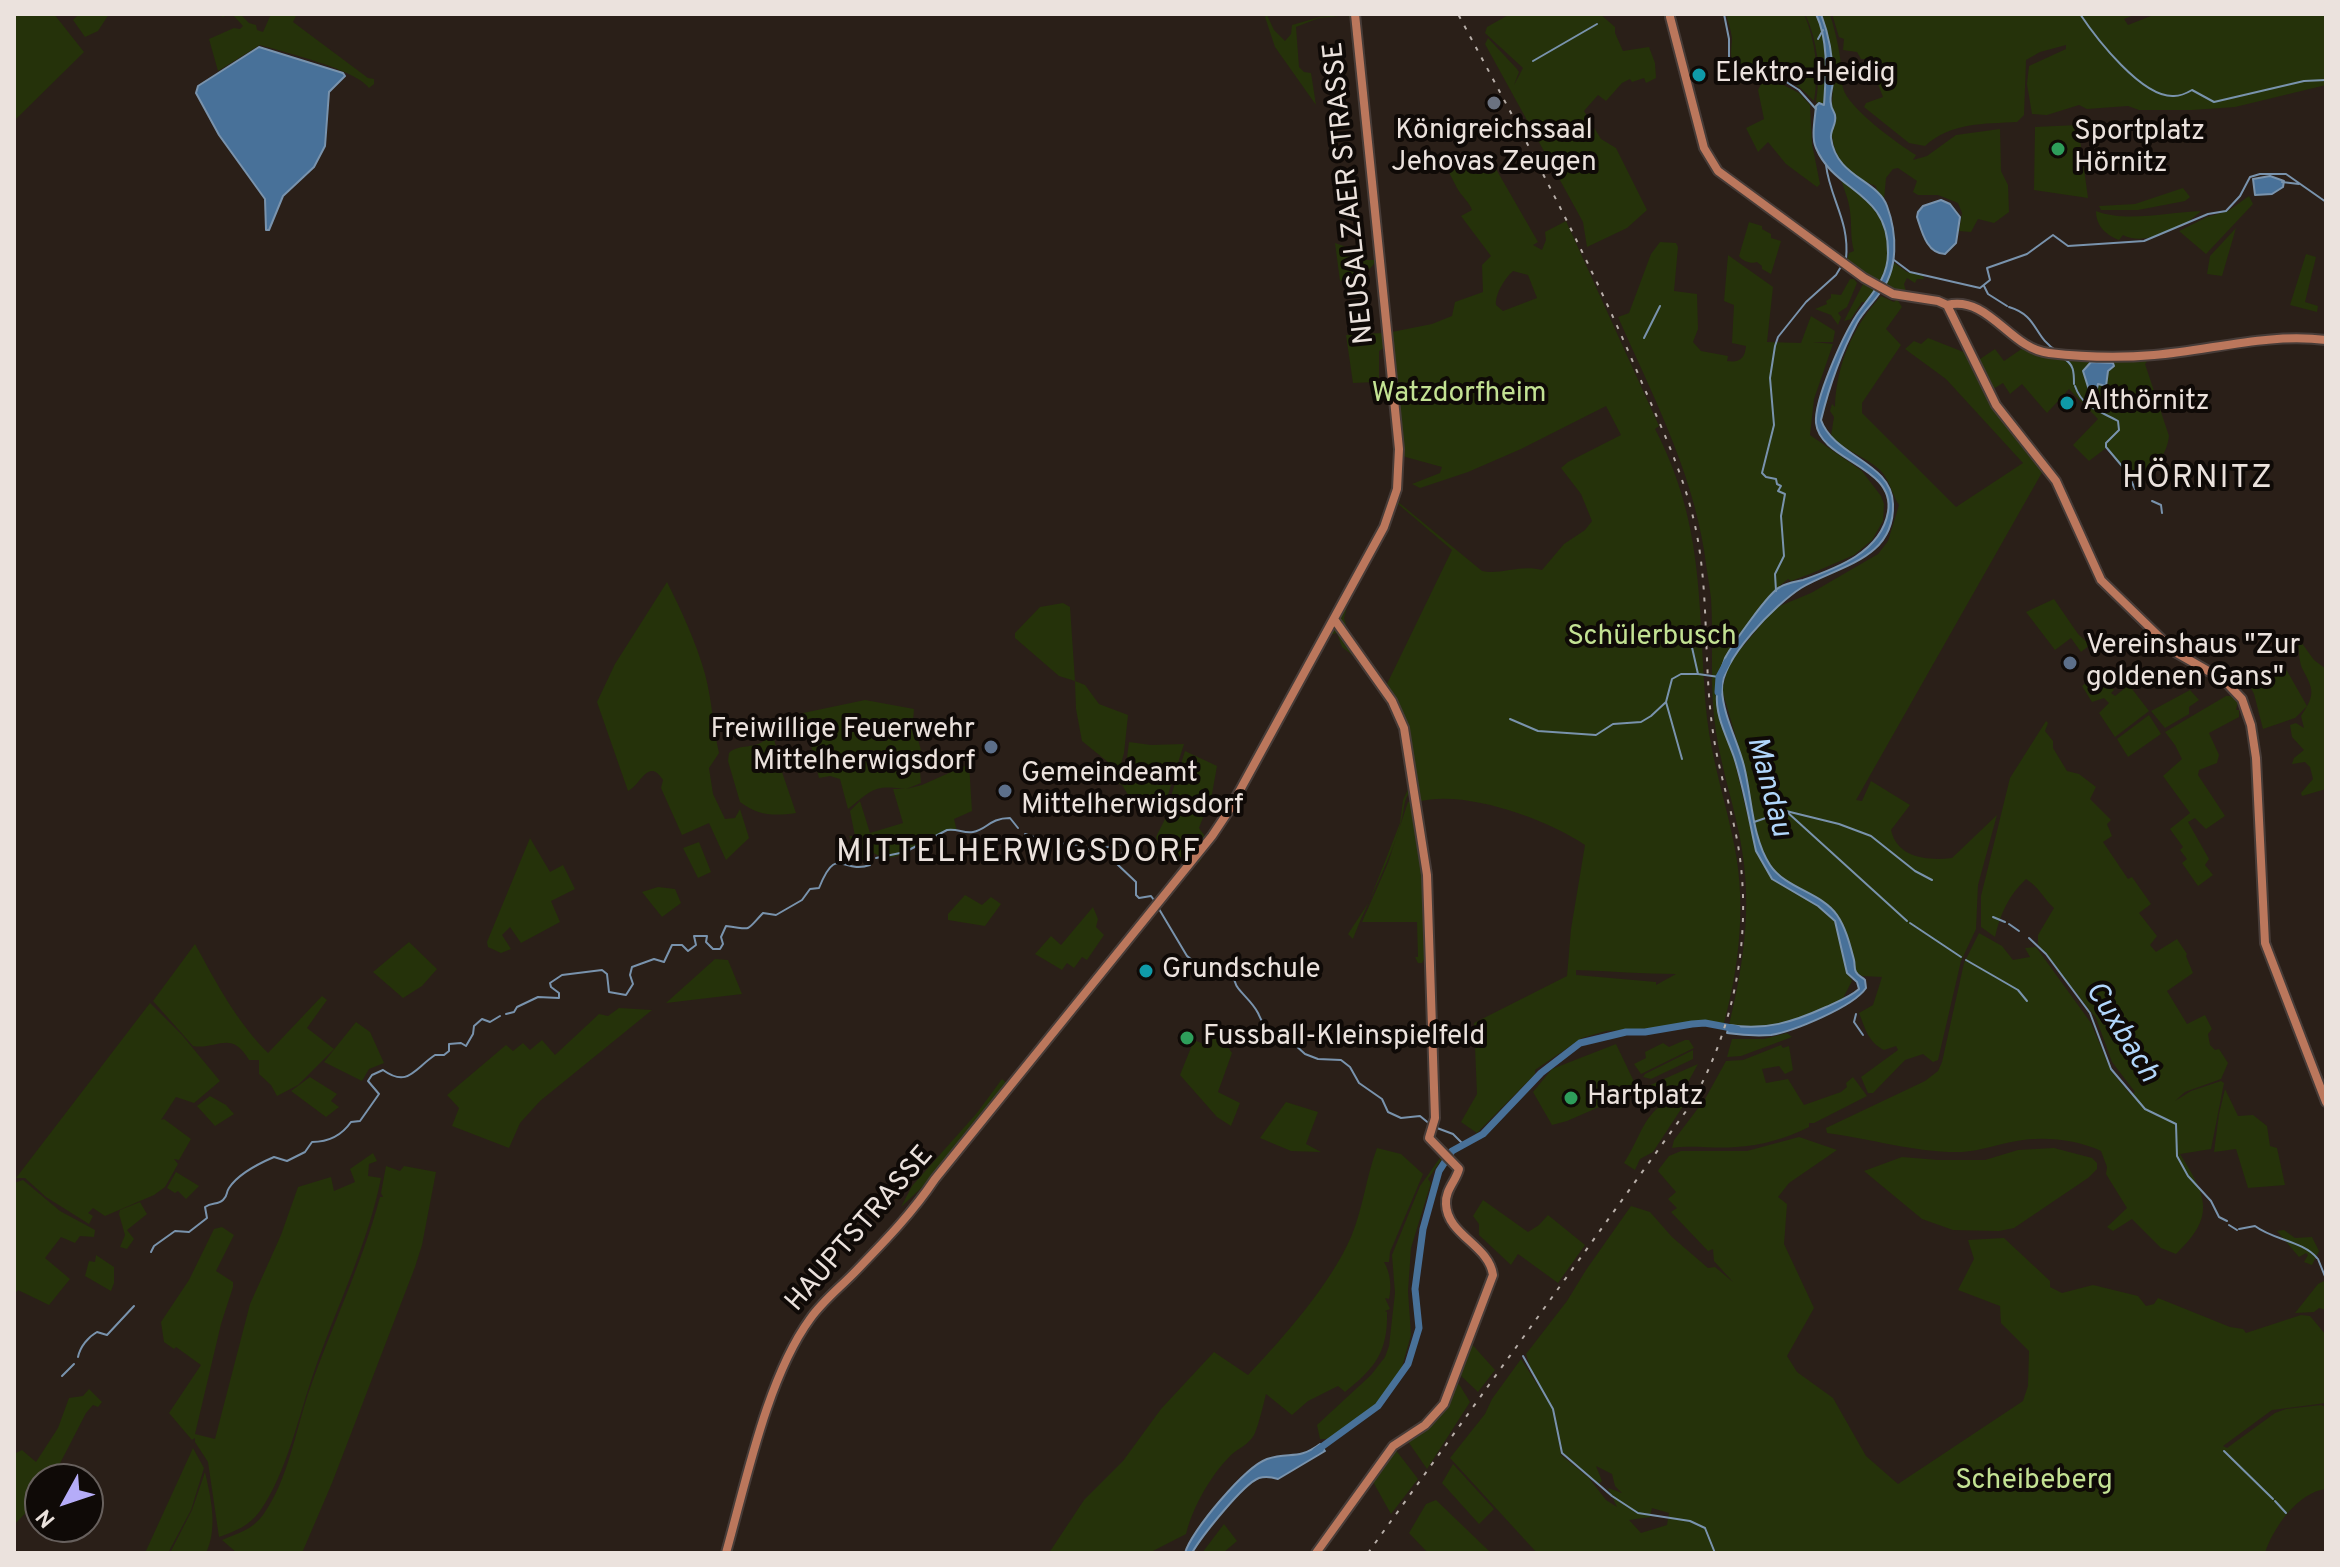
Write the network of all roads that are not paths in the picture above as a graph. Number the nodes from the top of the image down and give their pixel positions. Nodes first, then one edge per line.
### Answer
1 (1355, 14) edge
2 (1667, 16) edge
3 (1947, 305) junction
4 (2326, 340) edge
5 (1334, 619) junction
6 (1163, 898) joint
7 (2326, 1102) edge
8 (726, 1553) edge
9 (1316, 1553) edge

1 - 5 main road, NEUSALZAER STRASSE
2 - 3 main road
3 - 4 main road
3 - 7 main road
5 - 6 main road, NEUSALZAER STRASSE
5 - 9 main road
6 - 8 main road, HAUPTSTRASSE

